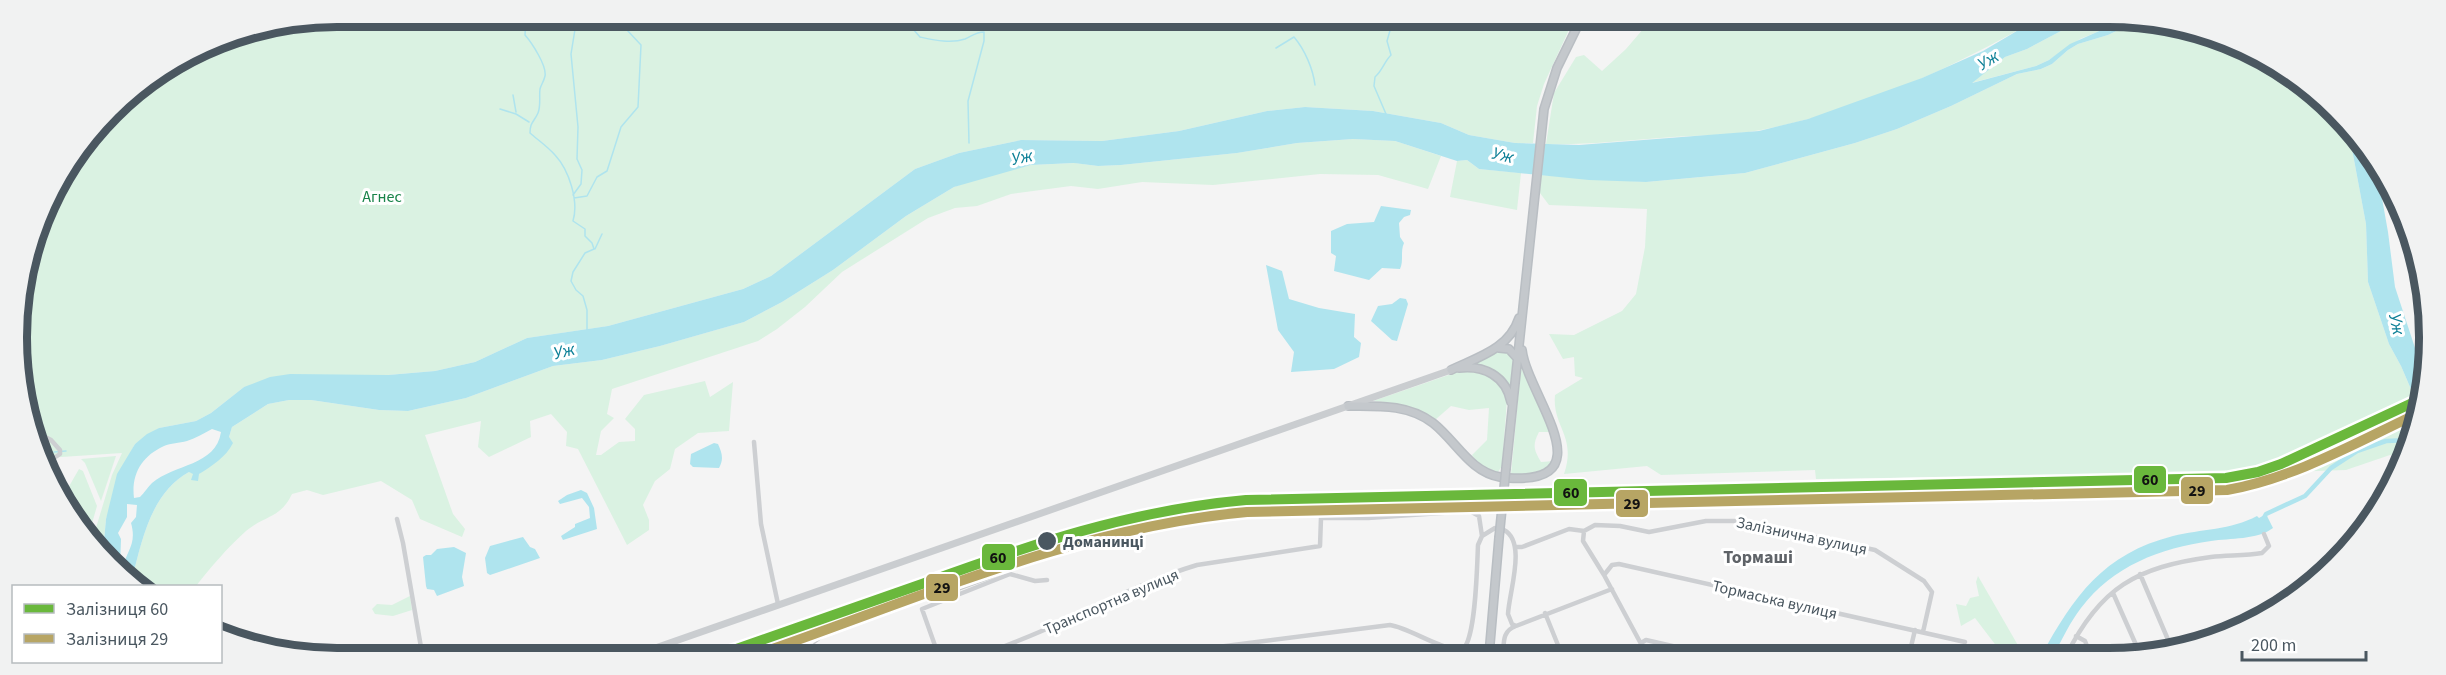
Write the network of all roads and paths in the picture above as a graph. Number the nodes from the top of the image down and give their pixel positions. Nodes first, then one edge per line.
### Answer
1 (1577, 27) edge
2 (1524, 304) junction
3 (1520, 339) junction
4 (1498, 348) junction
5 (1518, 359) junction
6 (1451, 370) junction
7 (1348, 406) junction
8 (1512, 409) junction
9 (43, 436) edge
10 (754, 442) dead end
11 (52, 458) edge
12 (1500, 477) dead end
13 (1509, 478) dead end
14 (397, 519) dead end
15 (1495, 528) dead end
16 (1504, 530) dead end
17 (1584, 531) junction
18 (2264, 534) dead end
19 (1482, 536) junction
20 (1516, 547) junction
21 (2140, 574) junction
22 (1604, 575) junction
23 (1047, 580) dead end
24 (1612, 589) junction
25 (2113, 593) junction
26 (778, 604) junction
27 (1545, 613) junction
28 (1516, 626) junction
29 (1916, 630) junction
30 (1923, 632) junction
31 (2076, 636) junction
32 (1965, 642) dead end
33 (2169, 642) edge
34 (1641, 643) junction
35 (2137, 646) edge
36 (421, 648) edge
37 (655, 648) edge
38 (936, 648) edge
39 (1001, 648) edge
40 (1210, 648) edge
41 (1443, 648) edge
42 (1464, 648) edge
43 (1490, 648) edge
44 (1503, 648) edge
45 (1559, 648) edge
46 (1644, 648) edge
47 (1681, 648) edge
48 (1911, 648) edge
49 (2070, 648) edge
50 (2088, 648) edge

1 - 2 highway
2 - 3 highway
2 - 4 highway
3 - 5 highway
3 - 13 highway
4 - 5 highway
4 - 6 highway
5 - 8 highway
6 - 7 main road
6 - 8 highway
7 - 12 highway
7 - 26 main road
8 - 43 highway, bridge
9 - 11 street
10 - 26 street
14 - 36 street
15 - 19 street
16 - 20 street
17 - 20 street, Залізнична вулиця
17 - 22 street
17 - 30 street, Залізнична вулиця
18 - 21 street
19 - 39 street, Транспортна вулиця
19 - 42 street
20 - 28 street
21 - 25 street
21 - 33 street
22 - 24 street
22 - 29 street, Тормаська вулиця
23 - 38 street
24 - 27 street
24 - 34 street
25 - 31 street
25 - 35 street
26 - 37 main road
27 - 28 street
27 - 45 street
28 - 44 street
29 - 30 street, Тормаська вулиця
29 - 48 street
30 - 32 street, Тормаська вулиця
31 - 49 street
31 - 50 street
34 - 46 street
34 - 47 street
40 - 41 street

